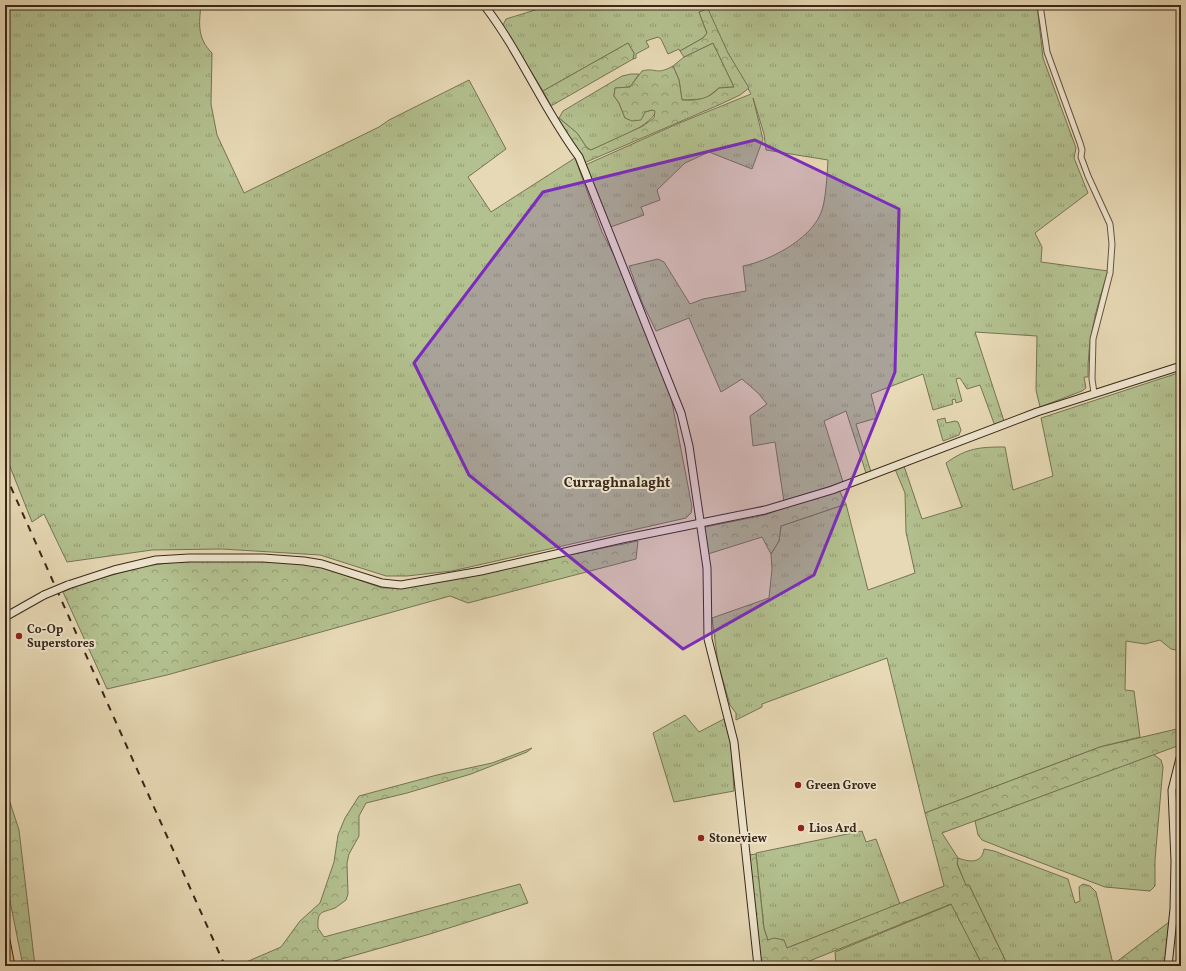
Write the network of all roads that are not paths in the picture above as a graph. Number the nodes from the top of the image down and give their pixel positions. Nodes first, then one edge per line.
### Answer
1 (484, 5) edge
2 (1040, 5) edge
3 (1181, 366) edge
4 (1094, 393) junction
5 (700, 524) junction
6 (5, 618) edge
7 (1181, 754) edge
8 (5, 940) edge
9 (10, 966) edge
10 (758, 966) edge
11 (1168, 966) edge

1 - 5 street
2 - 4 street
3 - 4 street
4 - 5 street
5 - 6 street, bridge
5 - 10 street
7 - 11 street
8 - 9 highway

